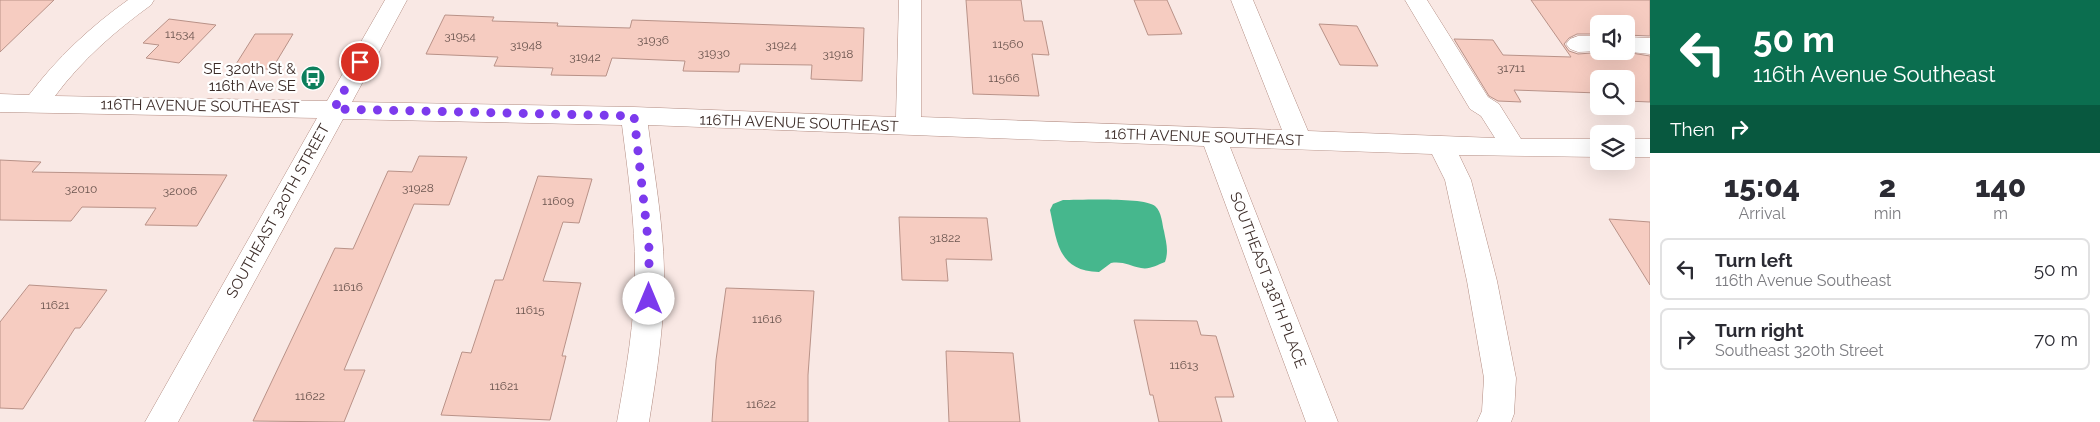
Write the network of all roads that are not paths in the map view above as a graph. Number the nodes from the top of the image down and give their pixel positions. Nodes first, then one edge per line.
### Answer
1 (143, 0) edge
2 (396, 0) edge
3 (910, 0) edge
4 (1242, 0) edge
5 (1416, 0) edge
6 (1635, 45) edge
7 (1650, 46) edge
8 (0, 102) edge
9 (36, 103) junction
10 (334, 109) junction
11 (634, 116) junction
12 (908, 126) junction
13 (1214, 138) junction
14 (1299, 140) junction
15 (1441, 145) junction
16 (1514, 148) junction
17 (1590, 148) edge
18 (1635, 148) edge
19 (1650, 148) edge
20 (161, 422) edge
21 (633, 422) edge
22 (1322, 422) edge
23 (1493, 422) edge

1 - 9 street
2 - 10 street, SOUTHEAST 320TH STREET
3 - 12 street
4 - 14 street
5 - 16 street
6 - 7 street
8 - 9 street, 116TH AVENUE SOUTHEAST
9 - 10 street, 116TH AVENUE SOUTHEAST
10 - 11 street, 116TH AVENUE SOUTHEAST
10 - 20 street, SOUTHEAST 320TH STREET
11 - 12 street, 116TH AVENUE SOUTHEAST
11 - 21 street
12 - 13 street, 116TH AVENUE SOUTHEAST
13 - 14 street, 116TH AVENUE SOUTHEAST
13 - 22 street, SOUTHEAST 318TH PLACE
14 - 15 street, 116TH AVENUE SOUTHEAST
15 - 16 street, 116TH AVENUE SOUTHEAST
15 - 23 street
16 - 17 street, 116TH AVENUE SOUTHEAST
18 - 19 street

